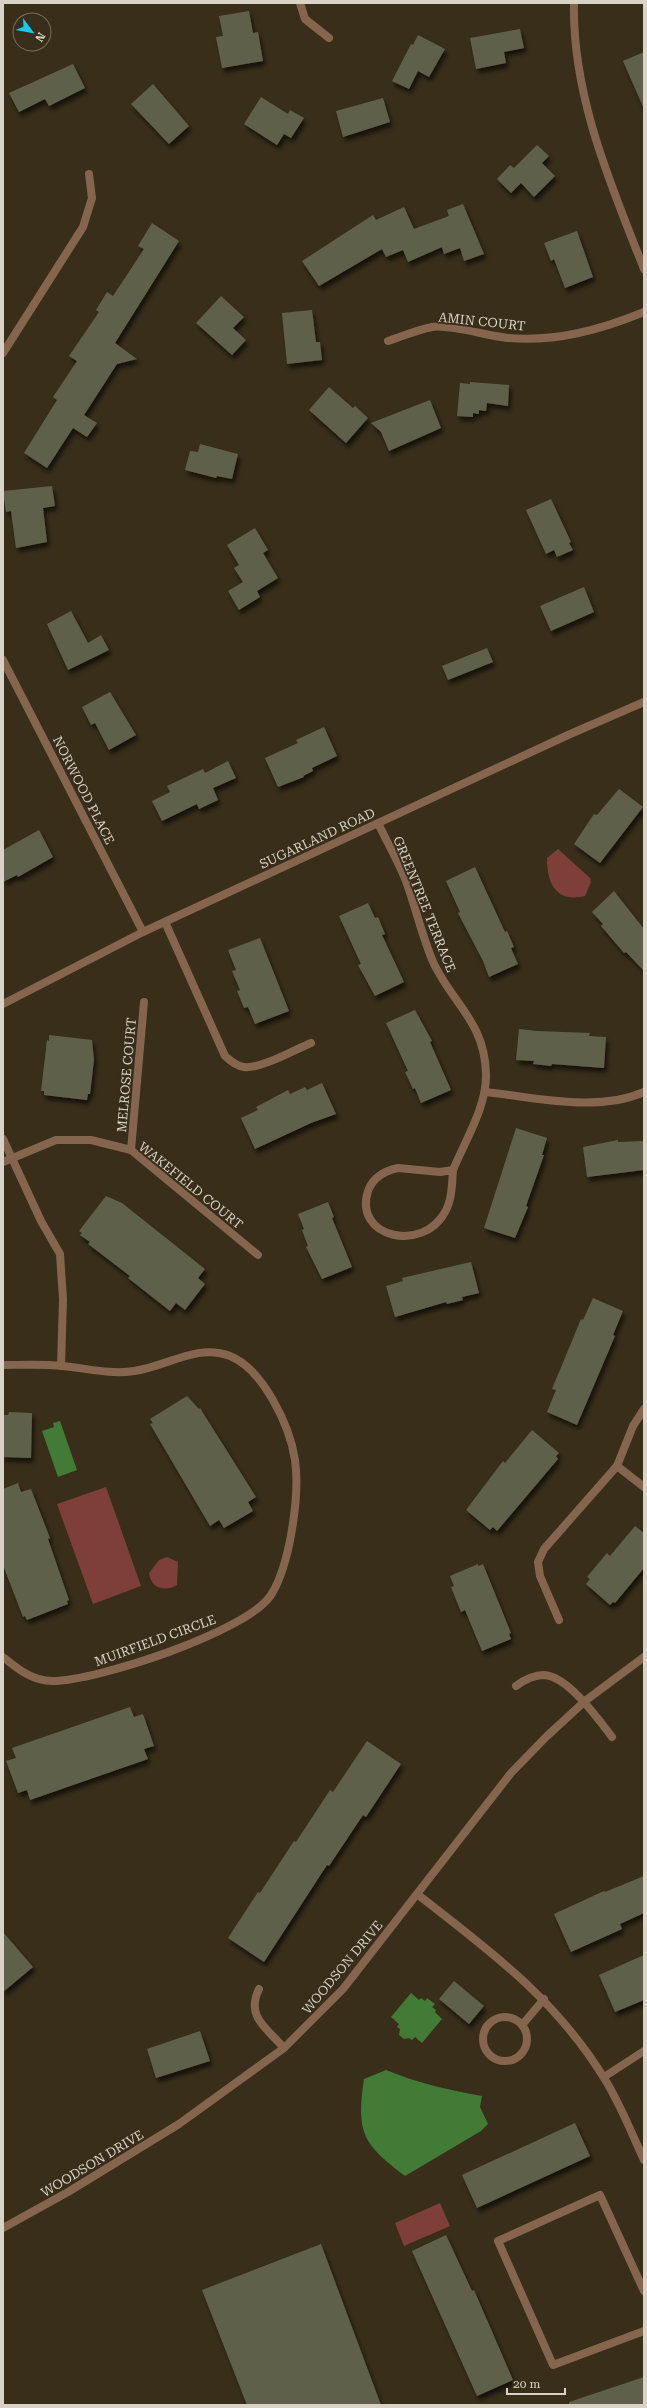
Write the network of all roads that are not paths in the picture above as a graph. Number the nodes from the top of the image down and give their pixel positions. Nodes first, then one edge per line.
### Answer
1 (300, 3) edge
2 (574, 3) edge
3 (329, 38) dead end
4 (89, 174) dead end
5 (644, 270) edge
6 (644, 312) edge
7 (388, 341) dead end
8 (3, 353) edge
9 (3, 660) edge
10 (644, 702) edge
11 (378, 823) junction
12 (166, 922) junction
13 (143, 932) junction
14 (144, 1002) dead end
15 (3, 1004) edge
16 (311, 1043) dead end
17 (485, 1092) junction
18 (644, 1092) edge
19 (3, 1139) edge
20 (131, 1150) junction
21 (12, 1157) junction
22 (3, 1162) edge
23 (453, 1170) junction
24 (258, 1255) dead end
25 (3, 1365) edge
26 (61, 1366) junction
27 (644, 1409) edge
28 (617, 1466) junction
29 (644, 1487) edge
30 (559, 1620) dead end
31 (3, 1657) edge
32 (644, 1657) edge
33 (516, 1686) dead end
34 (585, 1701) junction
35 (612, 1737) dead end
36 (417, 1894) junction
37 (260, 1989) dead end
38 (544, 1999) junction
39 (522, 2025) junction
40 (284, 2048) junction
41 (644, 2051) edge
42 (604, 2077) junction
43 (644, 2160) edge
44 (3, 2228) edge
45 (644, 2291) edge
46 (644, 2331) edge

1 - 3 street
2 - 5 street
4 - 8 street
6 - 7 street, AMIN COURT
9 - 13 street, NORWOOD PLACE
10 - 11 street, SUGARLAND ROAD
11 - 12 street, SUGARLAND ROAD
11 - 17 street, GREENTREE TERRACE
12 - 13 street, SUGARLAND ROAD
12 - 16 street
13 - 15 street, SUGARLAND ROAD
14 - 20 street, MELROSE COURT
17 - 18 street
17 - 23 street, GREENTREE TERRACE
19 - 21 street
20 - 21 street, WAKEFIELD COURT
20 - 24 street, WAKEFIELD COURT
21 - 22 street, WAKEFIELD COURT
21 - 26 street
23 - 23 street, GREENTREE TERRACE
25 - 26 street, MUIRFIELD CIRCLE
26 - 31 street, MUIRFIELD CIRCLE
27 - 28 street
28 - 29 street
28 - 30 street
32 - 34 street, WOODSON DRIVE
33 - 34 street
34 - 35 street
34 - 36 street, WOODSON DRIVE
36 - 38 street
36 - 40 street, WOODSON DRIVE
37 - 40 street
38 - 39 street
38 - 42 street
39 - 39 street
40 - 44 street, WOODSON DRIVE
41 - 42 street
42 - 43 street
45 - 46 street

